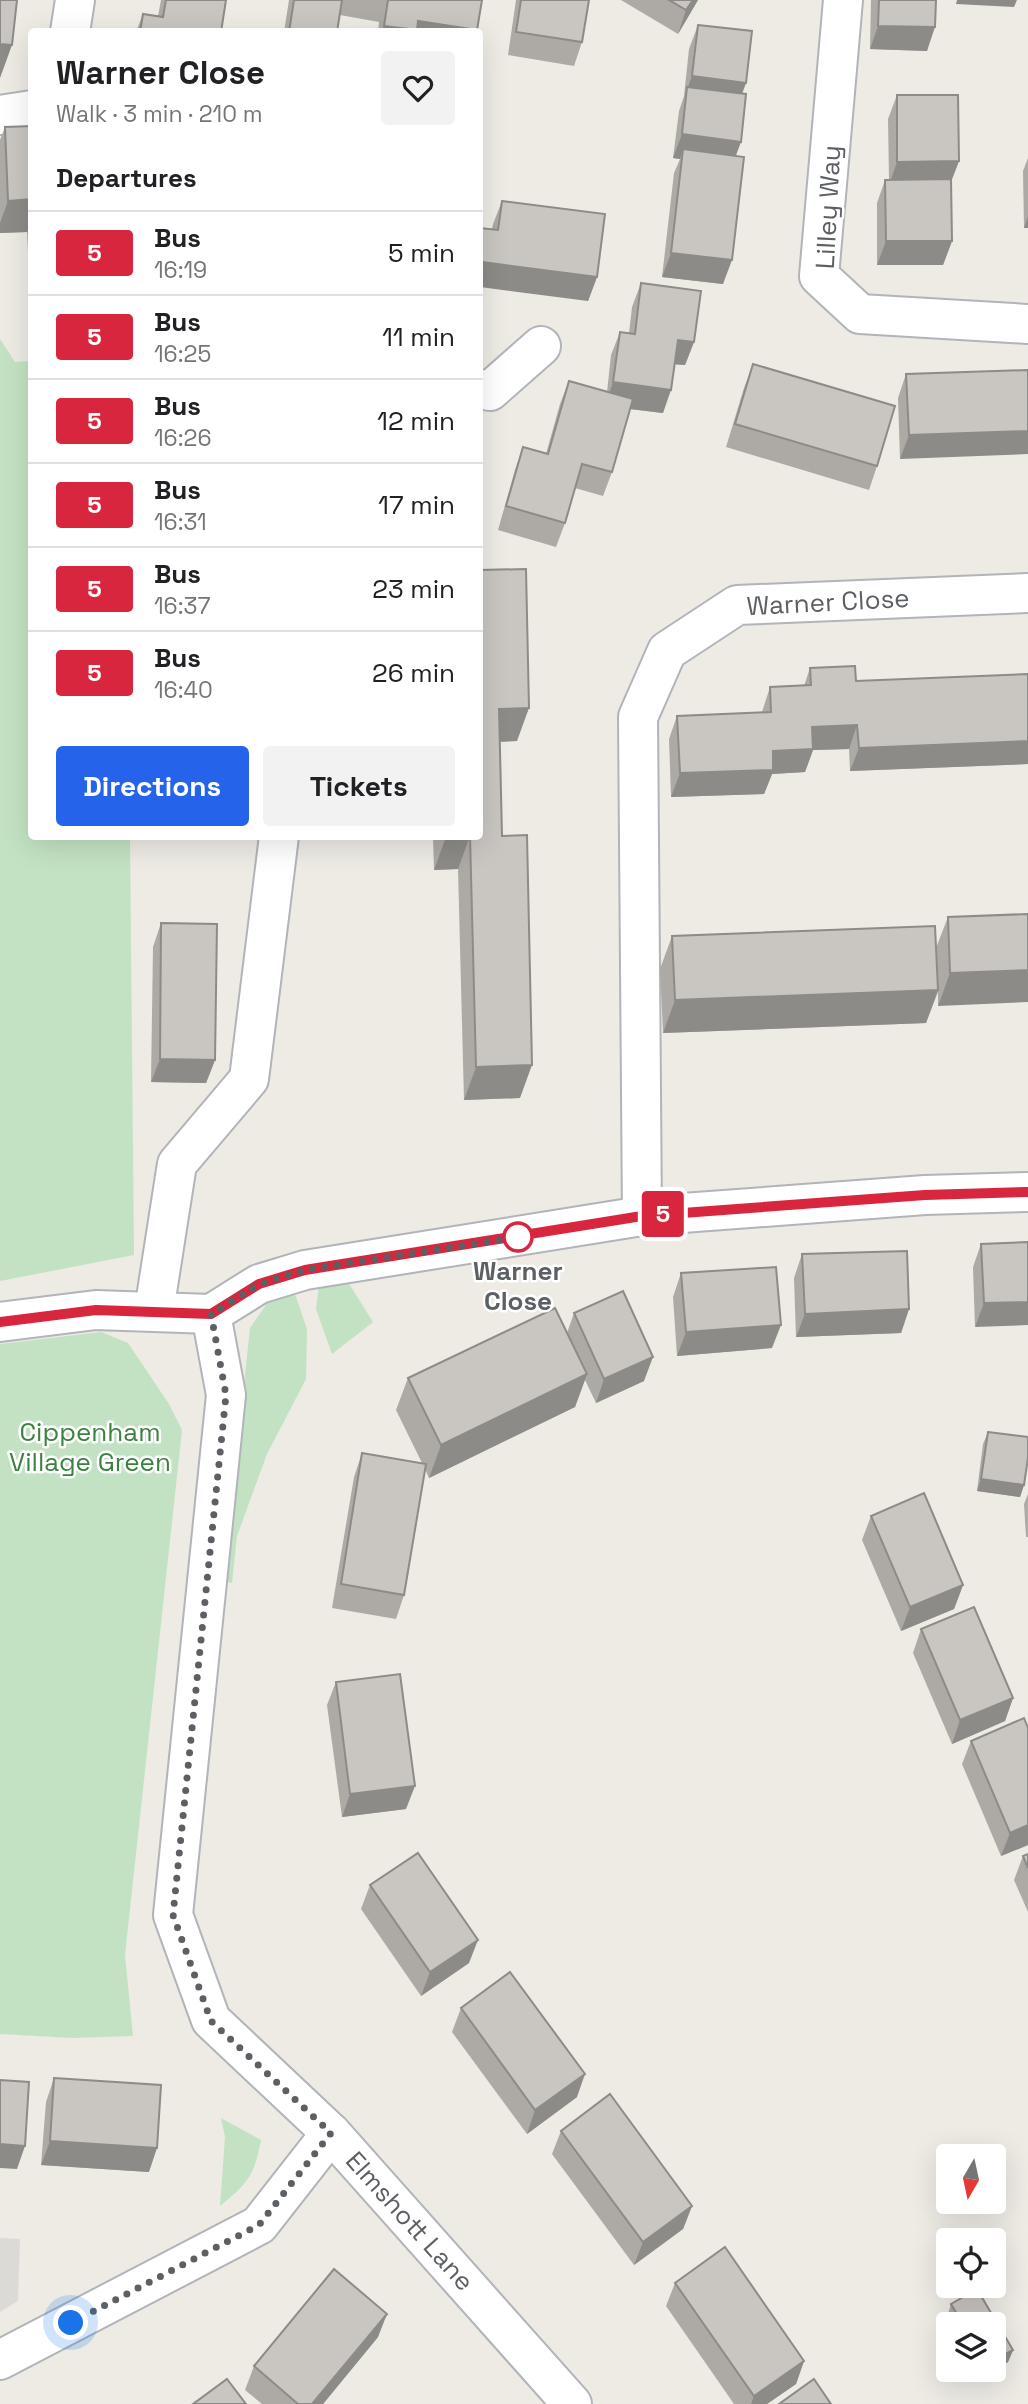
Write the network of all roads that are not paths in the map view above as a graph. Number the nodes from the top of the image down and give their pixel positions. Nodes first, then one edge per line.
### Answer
1 (75, 0) edge
2 (843, 0) edge
3 (71, 28) edge
4 (28, 110) edge
5 (0, 114) edge
6 (1028, 324) edge
7 (541, 346) dead end
8 (483, 390) edge
9 (1028, 593) edge
10 (279, 840) edge
11 (1028, 1192) edge
12 (642, 1216) junction
13 (154, 1311) junction
14 (211, 1314) junction
15 (0, 1322) edge
16 (331, 2133) junction
17 (0, 2360) edge
18 (555, 2398) edge

1 - 3 street
2 - 6 street, Lilley Way
4 - 5 street
7 - 8 street
9 - 12 street, Warner Close
10 - 13 street
11 - 12 street
12 - 14 street
13 - 14 street
13 - 15 street
14 - 16 street, Elmshott Lane
16 - 17 street
16 - 18 street, Elmshott Lane

